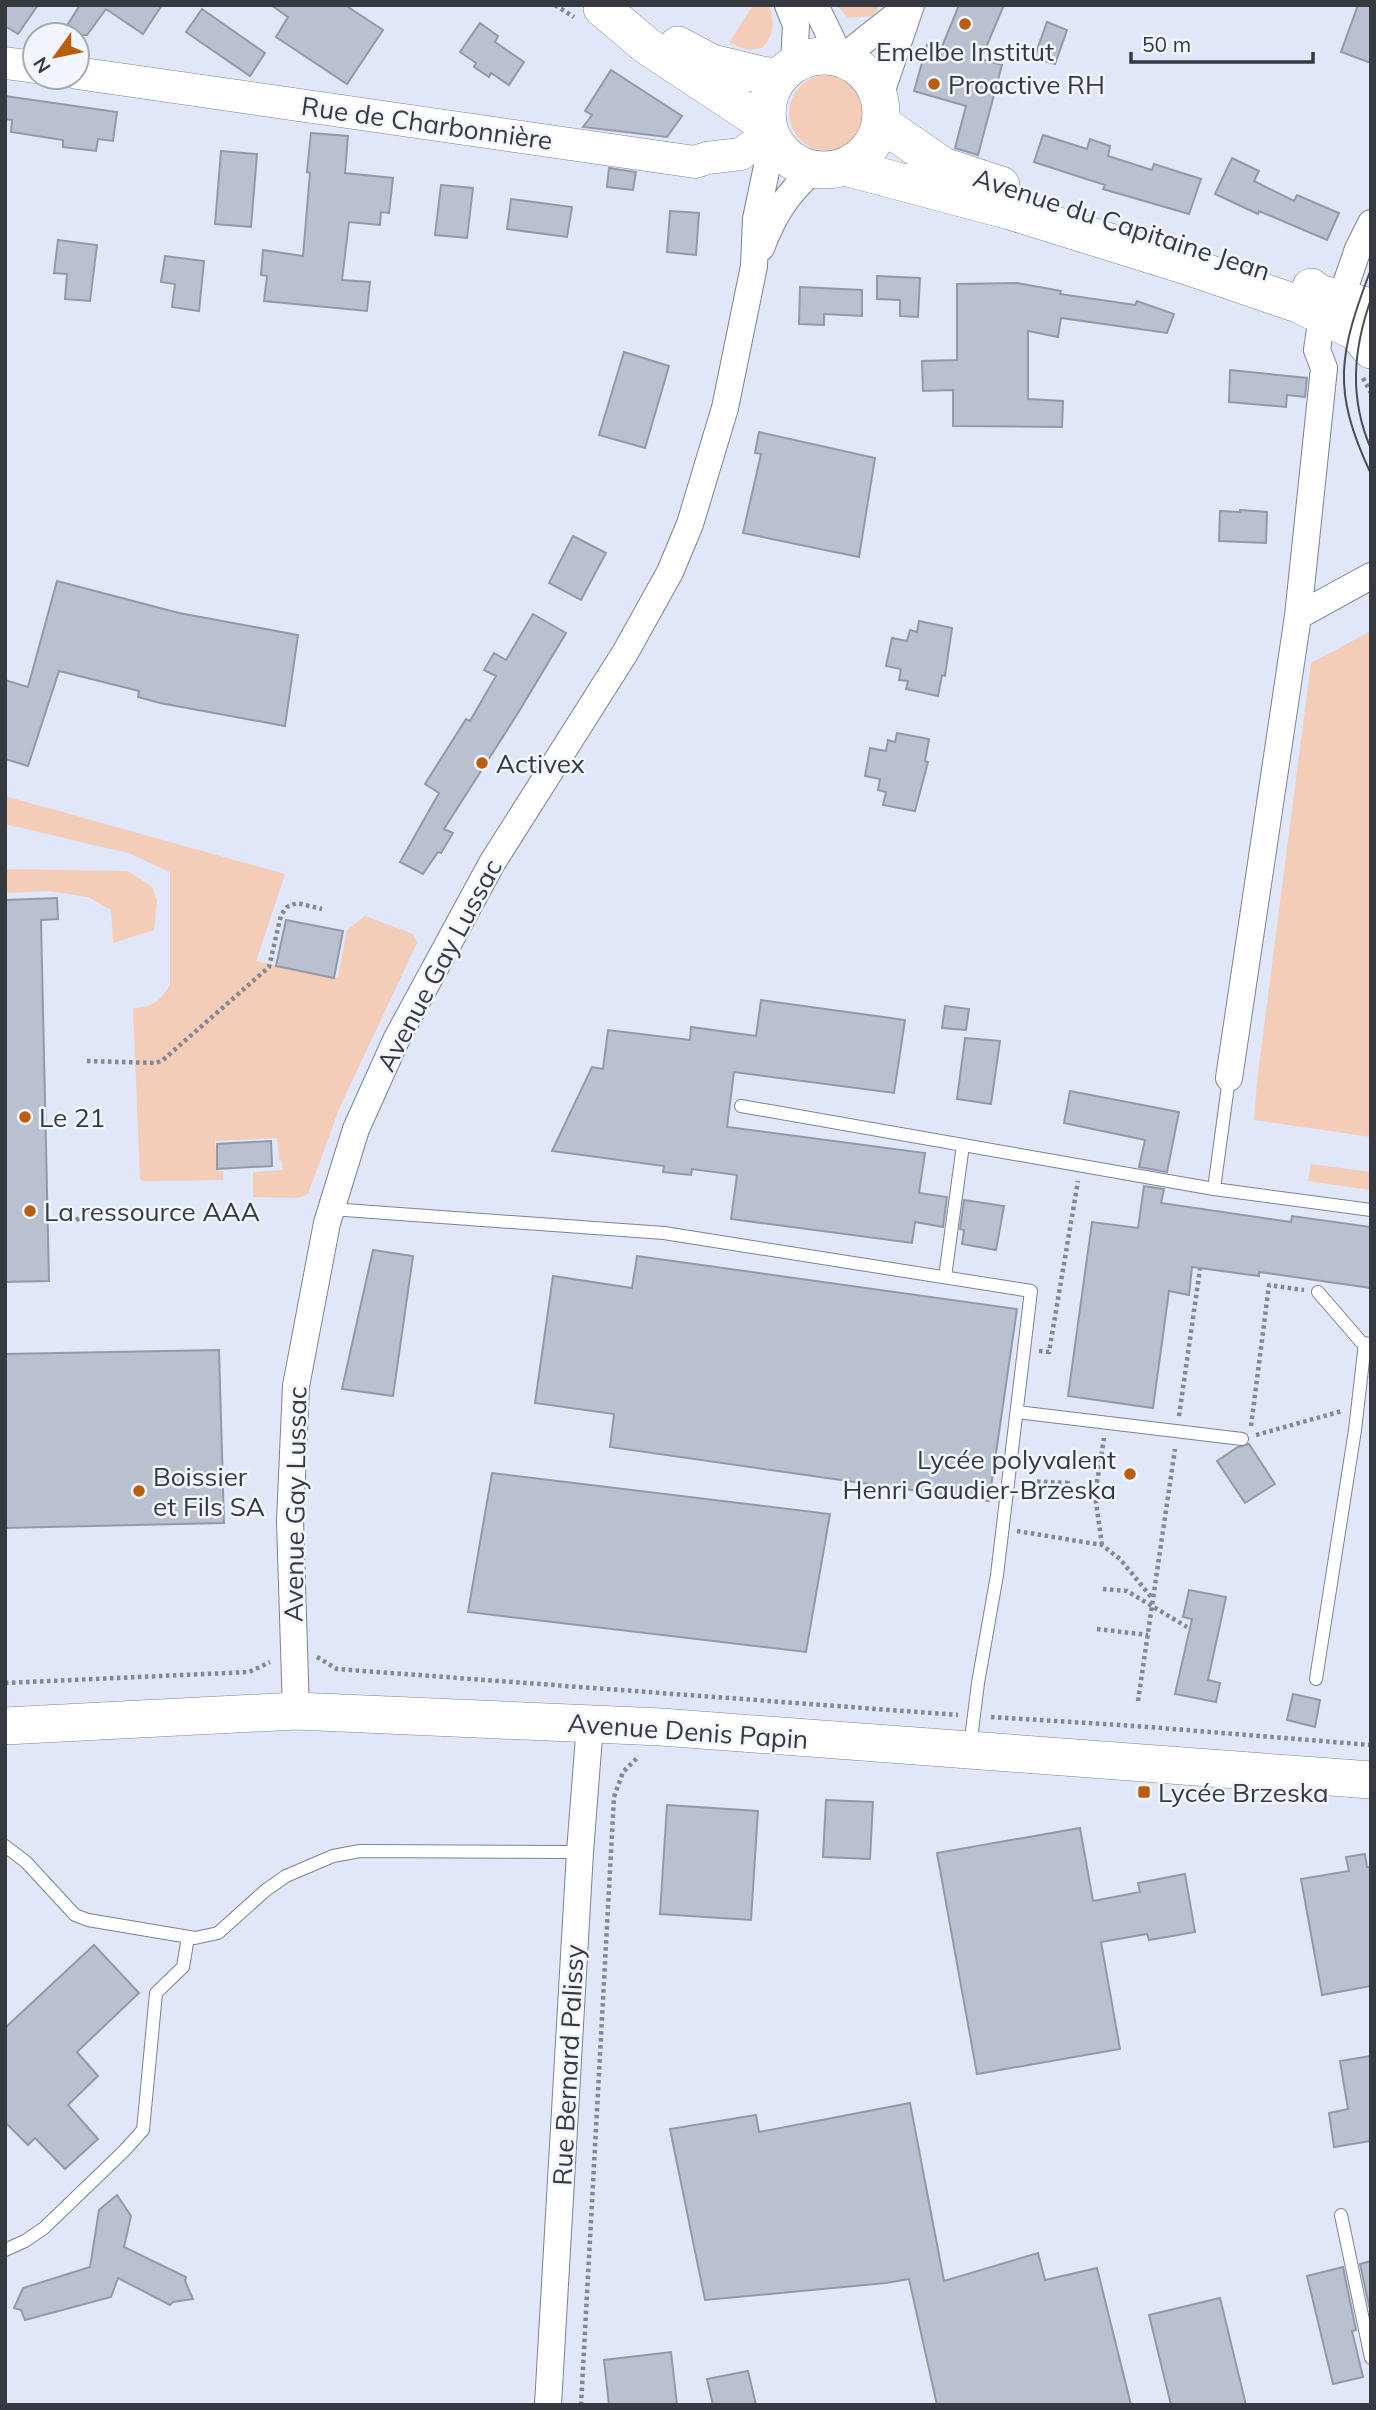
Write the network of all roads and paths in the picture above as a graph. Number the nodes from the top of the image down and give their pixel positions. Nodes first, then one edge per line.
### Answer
1 (788, 5) edge
2 (815, 5) edge
3 (910, 5) edge
4 (599, 7) edge
5 (840, 57) junction
6 (787, 70) junction
7 (91, 75) edge
8 (881, 110) junction
9 (770, 132) junction
10 (829, 168) junction
11 (1371, 223) edge
12 (754, 266) junction
13 (1353, 319) edge
14 (1371, 576) edge
15 (1298, 616) junction
16 (322, 909) dead end
17 (87, 1061) dead end
18 (1229, 1079) joint
19 (741, 1106) dead end
20 (963, 1145) junction
21 (1080, 1166) junction
22 (1214, 1189) junction
23 (95, 1209) dead end
24 (331, 1209) junction
25 (1371, 1210) edge
26 (76, 1220) dead end
27 (1200, 1269) dead end
28 (945, 1277) junction
29 (1318, 1292) joint
30 (1368, 1344) edge
31 (1024, 1351) junction
32 (1347, 1410) dead end
33 (1017, 1412) junction
34 (1106, 1423) junction
35 (1177, 1433) junction
36 (1242, 1439) dead end
37 (1009, 1480) junction
38 (1095, 1495) junction
39 (1003, 1529) junction
40 (1102, 1545) junction
41 (1103, 1589) dead end
42 (1153, 1598) junction
43 (1152, 1606) junction
44 (1186, 1628) dead end
45 (1097, 1629) dead end
46 (1148, 1635) junction
47 (317, 1657) dead end
48 (268, 1662) dead end
49 (1316, 1679) dead end
50 (5, 1684) edge
51 (1138, 1701) dead end
52 (296, 1711) junction
53 (590, 1724) junction
54 (5, 1726) edge
55 (972, 1734) junction
56 (1371, 1745) edge
57 (642, 1753) dead end
58 (1371, 1780) edge
59 (5, 1846) edge
60 (580, 1852) junction
61 (188, 1937) junction
62 (1341, 2215) dead end
63 (5, 2250) edge
64 (1371, 2358) edge
65 (548, 2405) edge
66 (581, 2405) edge

1 - 6 street
2 - 5 street
3 - 5 street
3 - 8 street
4 - 6 main road
4 - 9 main road
5 - 6 main road
5 - 8 main road
6 - 9 main road
7 - 9 street, Rue de Charbonnière
8 - 10 main road
8 - 13 main road, Avenue du Capitaine Jean
9 - 10 main road
9 - 12 street, Avenue Gay Lussac
10 - 12 street, Avenue Gay Lussac
10 - 13 main road, Avenue du Capitaine Jean
11 - 13 street
12 - 24 street, Avenue Gay Lussac
13 - 15 street
14 - 15 street
15 - 18 street
16 - 17 path
18 - 22 lane
19 - 20 lane
20 - 21 lane
20 - 28 lane
21 - 22 lane
21 - 31 path
22 - 25 lane
23 - 26 path
24 - 28 lane
24 - 52 street, Avenue Gay Lussac
27 - 35 path
28 - 31 lane
29 - 30 lane
29 - 32 path
30 - 49 lane
31 - 33 lane
33 - 34 lane
33 - 37 lane
34 - 35 lane
34 - 38 path
35 - 36 lane
35 - 42 path
37 - 38 path
37 - 39 lane
38 - 40 path
39 - 40 path
39 - 55 lane
40 - 42 path
41 - 43 path
42 - 43 path
43 - 44 path
43 - 46 path
45 - 46 path
46 - 51 path
47 - 55 path, Avenue Denis Papin
48 - 50 path
52 - 53 main road, Avenue Denis Papin
52 - 54 main road, Avenue Denis Papin
53 - 55 main road, Avenue Denis Papin
53 - 60 street, Rue Bernard Palissy
55 - 56 path, Avenue Denis Papin
55 - 58 main road, Avenue Denis Papin
57 - 66 path, Rue Bernard Palissy
59 - 61 lane
60 - 61 lane
60 - 65 street, Rue Bernard Palissy
61 - 63 lane
62 - 64 lane

